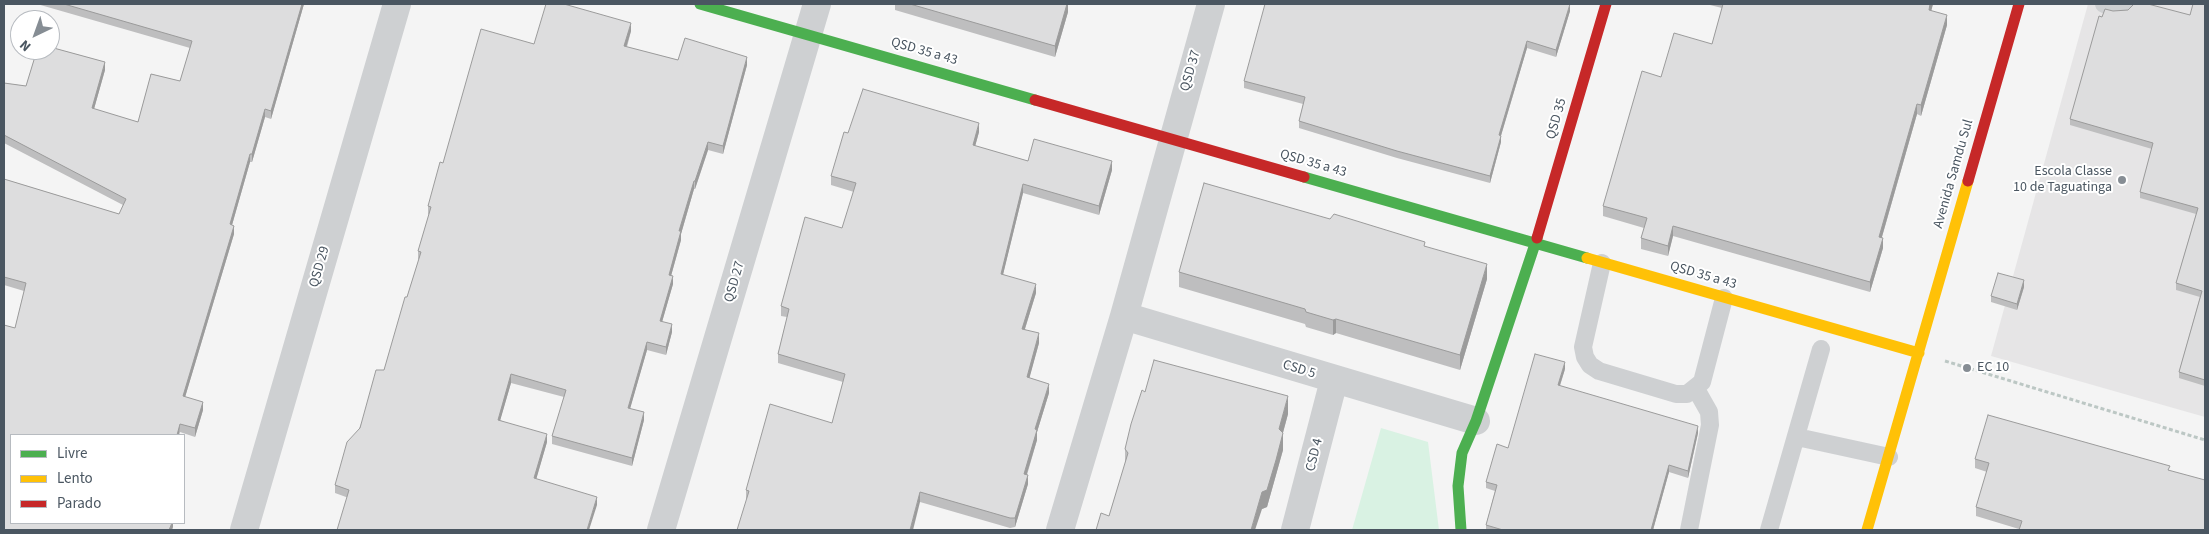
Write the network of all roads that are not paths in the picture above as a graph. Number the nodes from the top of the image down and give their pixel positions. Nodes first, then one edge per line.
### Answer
1 (397, 4) edge
2 (700, 4) edge
3 (816, 4) edge
4 (1211, 4) edge
5 (1606, 4) edge
6 (2019, 4) edge
7 (2104, 4) edge
8 (2126, 4) edge
9 (808, 35) junction
10 (1172, 139) junction
11 (1536, 243) junction
12 (1602, 263) junction
13 (1724, 298) junction
14 (1124, 316) junction
15 (1821, 349) dead end
16 (1918, 354) junction
17 (1334, 380) junction
18 (1696, 388) junction
19 (1476, 421) junction
20 (1797, 437) junction
21 (1889, 456) junction
22 (244, 530) edge
23 (661, 530) edge
24 (1060, 530) edge
25 (1296, 530) edge
26 (1461, 530) edge
27 (1689, 530) edge
28 (1769, 530) edge
29 (1867, 530) edge

1 - 22 street, QSD 29
2 - 9 street, QSD 35 a 43
3 - 9 street, QSD 27
4 - 10 street, QSD 37
5 - 11 street, QSD 35
6 - 16 street, Avenida Samdu Sul
7 - 8 lane
9 - 10 street, QSD 35 a 43
9 - 23 street, QSD 27
10 - 11 street, QSD 35 a 43
10 - 14 street, QSD 37
11 - 12 street, QSD 35 a 43
11 - 19 street, QSD 35
12 - 13 street, QSD 35 a 43
12 - 18 lane
13 - 16 street, QSD 35 a 43
13 - 18 lane
14 - 17 street, CSD 5
14 - 24 street, QSD 37
15 - 20 lane
16 - 21 street, Avenida Samdu Sul
17 - 19 street, CSD 5
17 - 25 street, CSD 4
18 - 27 lane
19 - 26 street, QSD 35
20 - 21 lane
20 - 28 lane
21 - 29 street, Avenida Samdu Sul

